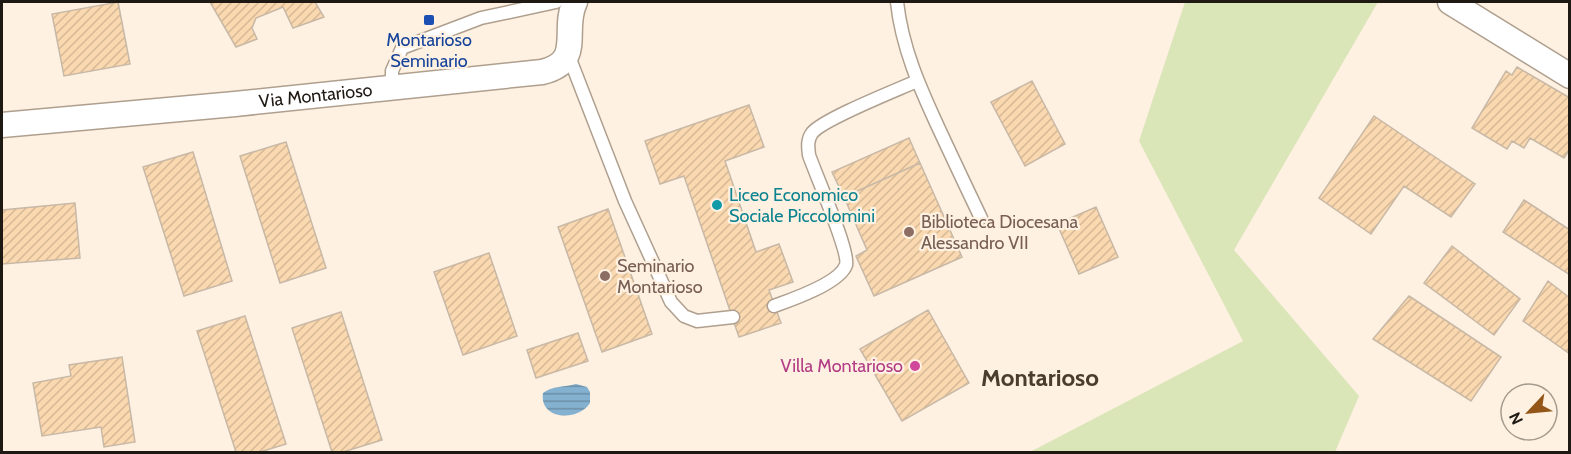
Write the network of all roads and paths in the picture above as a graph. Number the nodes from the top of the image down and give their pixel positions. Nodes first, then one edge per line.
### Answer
1 (556, 2) edge
2 (575, 2) edge
3 (897, 2) edge
4 (1450, 2) edge
5 (568, 54) junction
6 (1569, 76) edge
7 (917, 81) junction
8 (392, 88) junction
9 (2, 125) edge
10 (981, 218) dead end
11 (774, 306) dead end
12 (733, 317) dead end

1 - 8 lane
2 - 5 street
3 - 7 lane
4 - 6 street
5 - 8 street, Via Montarioso
5 - 12 lane
7 - 10 lane
7 - 11 lane
8 - 9 street, Via Montarioso

